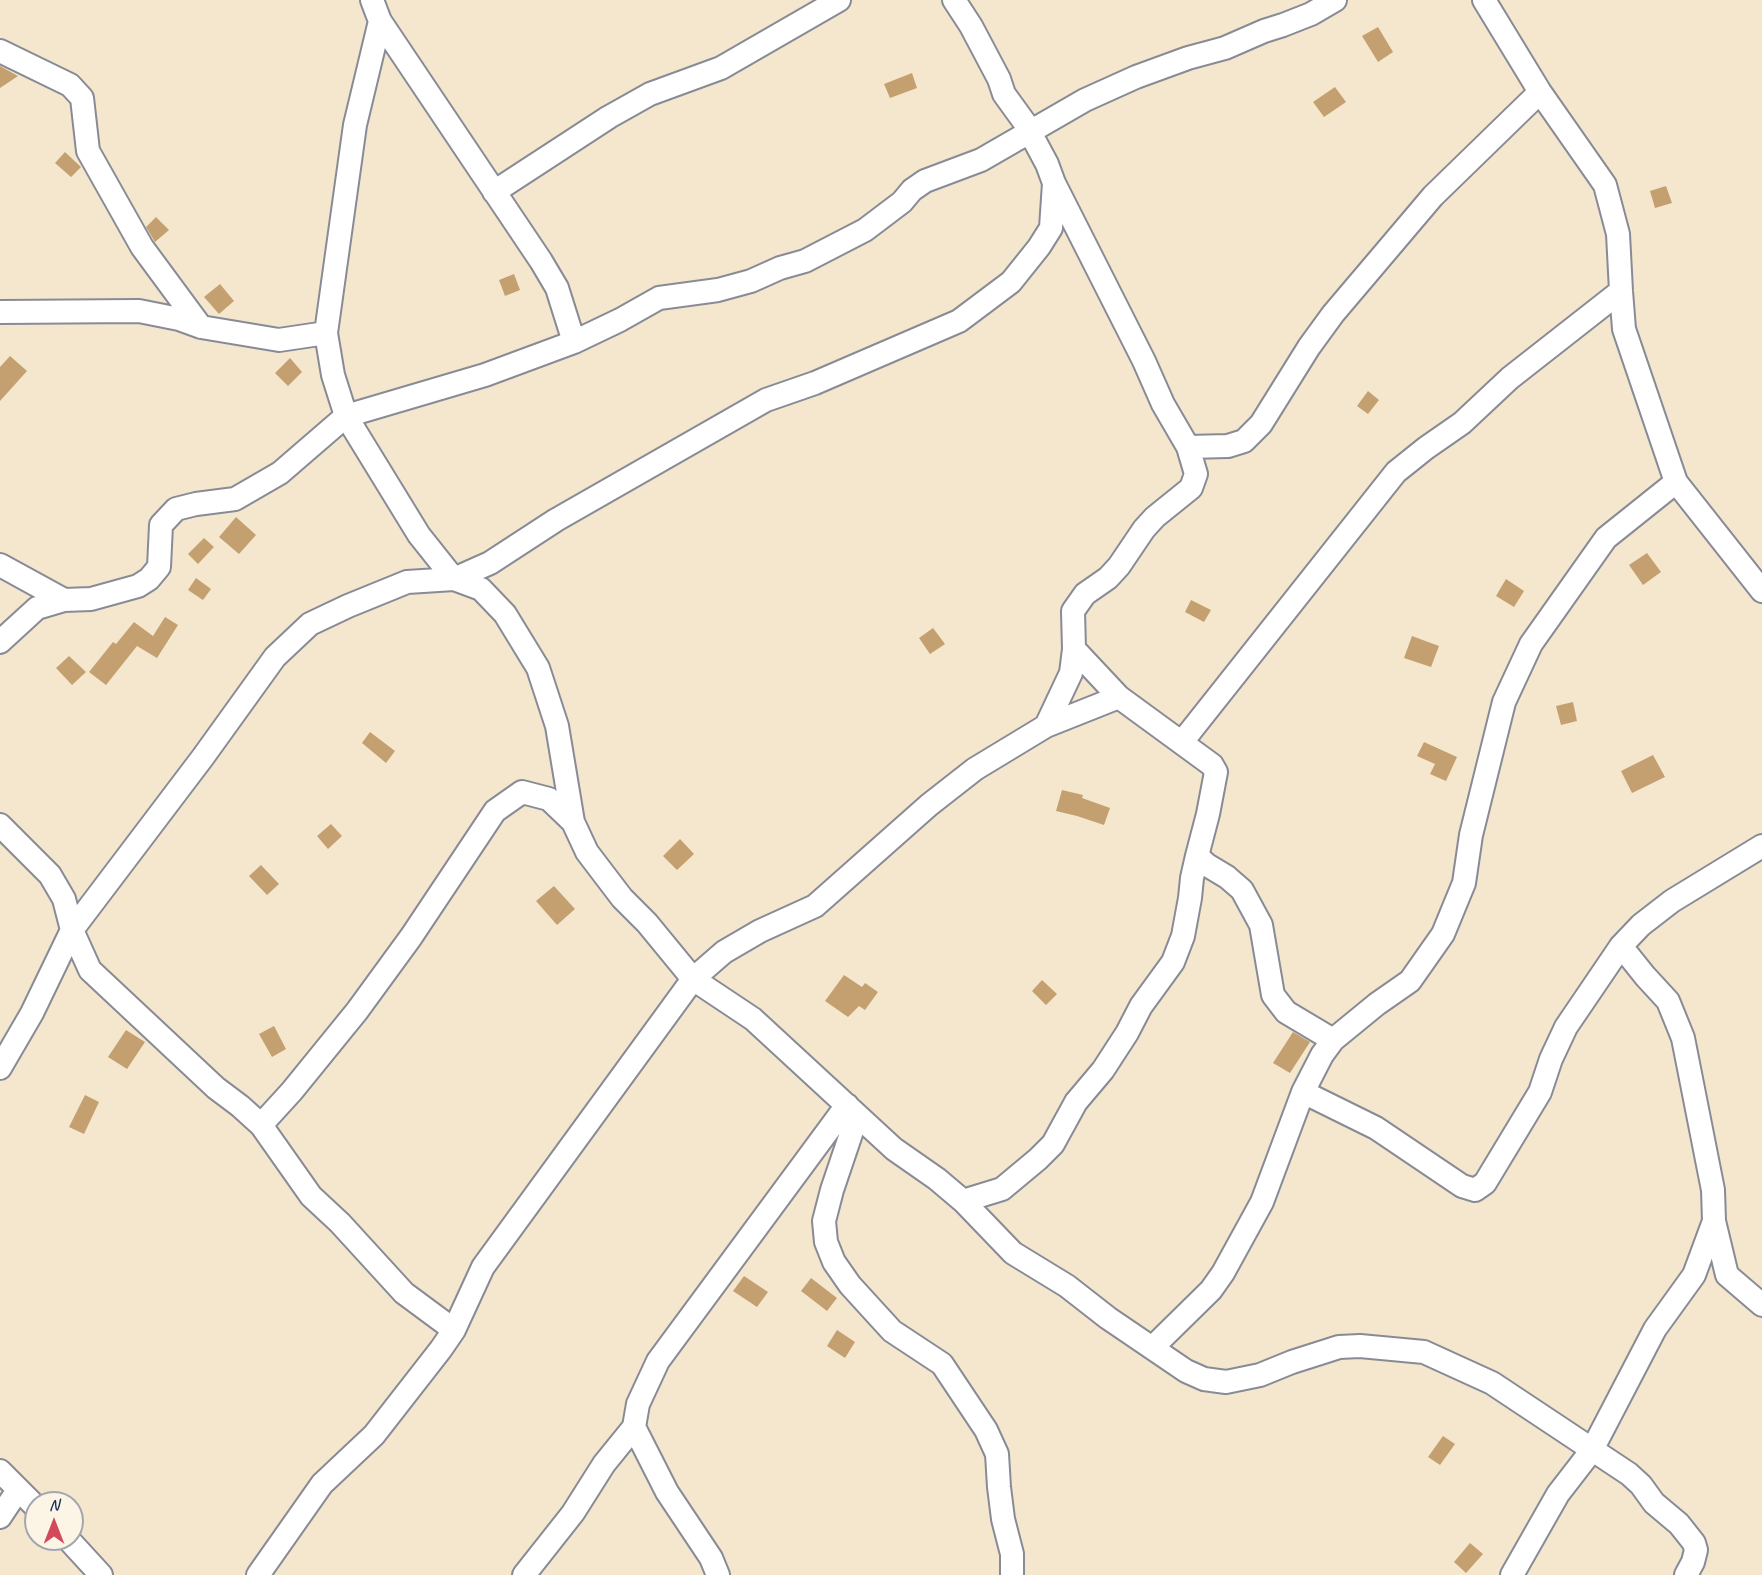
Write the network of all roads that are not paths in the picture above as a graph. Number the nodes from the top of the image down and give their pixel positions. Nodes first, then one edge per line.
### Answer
1 (839, 0) edge
2 (954, 0) edge
3 (1335, 0) edge
4 (1484, 0) edge
5 (376, 10) edge
6 (0, 51) edge
7 (1540, 92) junction
8 (1029, 132) junction
9 (1054, 183) junction
10 (494, 192) junction
11 (1620, 291) junction
12 (0, 312) edge
13 (201, 327) junction
14 (326, 333) junction
15 (574, 342) junction
16 (346, 416) junction
17 (1188, 447) junction
18 (1676, 482) junction
19 (0, 565) edge
20 (454, 579) junction
21 (1762, 591) edge
22 (64, 600) junction
23 (0, 642) edge
24 (1074, 649) junction
25 (1119, 697) junction
26 (1046, 726) junction
27 (1182, 742) junction
28 (573, 822) junction
29 (0, 825) edge
30 (1762, 846) edge
31 (1197, 856) junction
32 (72, 930) junction
33 (1621, 946) junction
34 (693, 979) junction
35 (1334, 1040) junction
36 (0, 1068) edge
37 (1303, 1092) junction
38 (852, 1110) junction
39 (261, 1125) junction
40 (963, 1201) junction
41 (1714, 1221) junction
42 (1762, 1305) edge
43 (454, 1330) junction
44 (1153, 1347) junction
45 (634, 1427) junction
46 (1592, 1450) junction
47 (0, 1471) edge
48 (18, 1490) junction
49 (24, 1496) edge
50 (0, 1518) edge
51 (79, 1551) edge
52 (101, 1575) edge
53 (258, 1575) edge
54 (524, 1575) edge
55 (718, 1575) edge
56 (1012, 1575) edge
57 (1512, 1575) edge
58 (1686, 1575) edge

1 - 10 street
2 - 8 street
3 - 8 street
4 - 7 street
5 - 10 street
5 - 14 street
6 - 13 street
7 - 11 street
7 - 17 street
8 - 9 street
8 - 15 street
9 - 17 street
9 - 20 street
10 - 15 street
11 - 18 street
11 - 27 street
12 - 13 street
13 - 14 street
14 - 16 street
15 - 16 street
16 - 20 street
16 - 22 street
17 - 24 street
18 - 21 street
18 - 35 street
19 - 22 street
20 - 28 street
20 - 32 street
22 - 23 street
24 - 25 street
24 - 26 street
25 - 26 street
25 - 27 street
26 - 34 street
27 - 31 street
28 - 34 street
28 - 39 street
29 - 32 street
30 - 33 street
31 - 35 street
31 - 40 street
32 - 36 street
32 - 39 street
33 - 37 street
33 - 41 street
34 - 38 street
34 - 43 street
35 - 37 street
37 - 44 street
38 - 40 street
38 - 45 street
38 - 56 street
39 - 43 street
40 - 44 street
41 - 42 street
41 - 46 street
43 - 53 street
44 - 46 street
45 - 54 street
45 - 55 street
46 - 57 street
46 - 58 street
47 - 48 street
48 - 49 street
48 - 50 street
51 - 52 street

